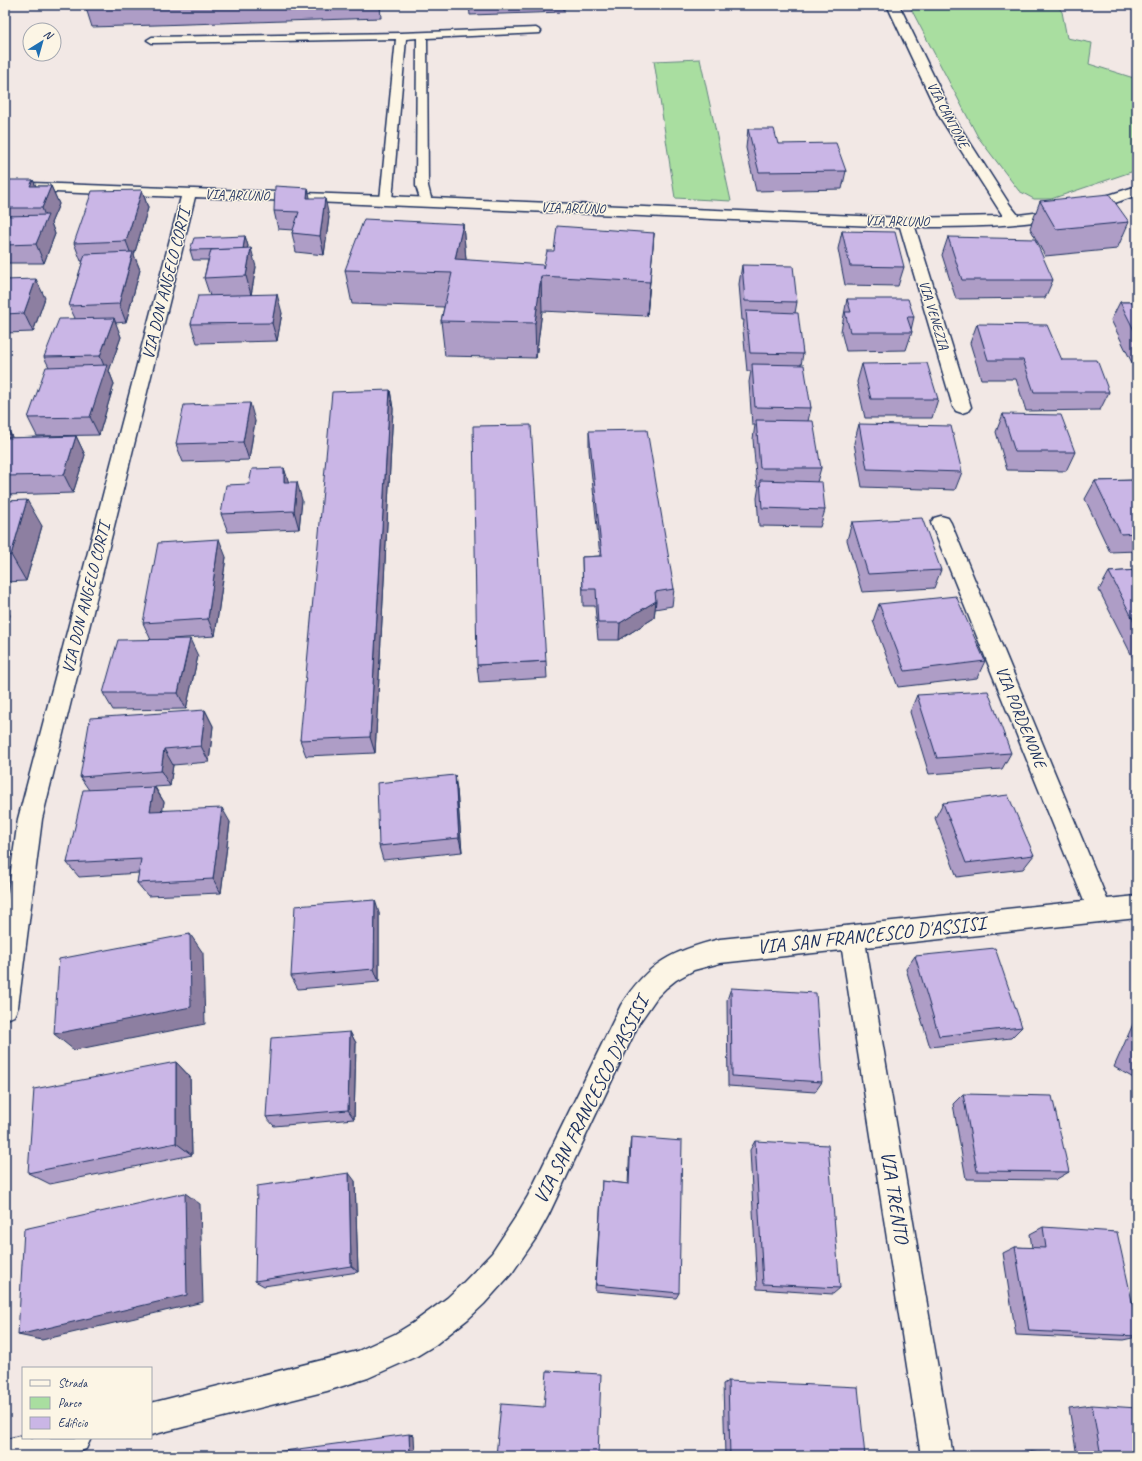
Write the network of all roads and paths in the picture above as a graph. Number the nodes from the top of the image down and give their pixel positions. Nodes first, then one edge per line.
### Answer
1 (892, 5) edge
2 (536, 31) dead end
3 (422, 35) junction
4 (401, 36) junction
5 (152, 40) dead end
6 (5, 186) edge
7 (1137, 190) edge
8 (189, 193) junction
9 (386, 200) junction
10 (426, 202) junction
11 (1014, 218) junction
12 (906, 222) junction
13 (962, 407) dead end
14 (941, 523) dead end
15 (1137, 907) edge
16 (1100, 911) junction
17 (852, 937) junction
18 (5, 1007) edge
19 (152, 1419) edge
20 (71, 1439) edge
21 (5, 1456) edge
22 (937, 1456) edge

1 - 11 street, VIA CANTONE
2 - 3 lane
3 - 4 lane
3 - 10 lane
4 - 5 lane
4 - 9 lane
6 - 8 street, VIA ARLUNO
7 - 11 street, VIA ARLUNO
8 - 9 street, VIA ARLUNO
8 - 18 street, VIA DON ANGELO CORTI
9 - 10 street, VIA ARLUNO
10 - 12 street, VIA ARLUNO
11 - 12 street, VIA ARLUNO
12 - 13 street, VIA VENEZIA
14 - 16 street, VIA PORDENONE
15 - 16 street, VIA SAN FRANCESCO D'ASSISI
16 - 17 street, VIA SAN FRANCESCO D'ASSISI
17 - 19 street, VIA SAN FRANCESCO D'ASSISI
17 - 22 street, VIA TRENTO
20 - 21 street

